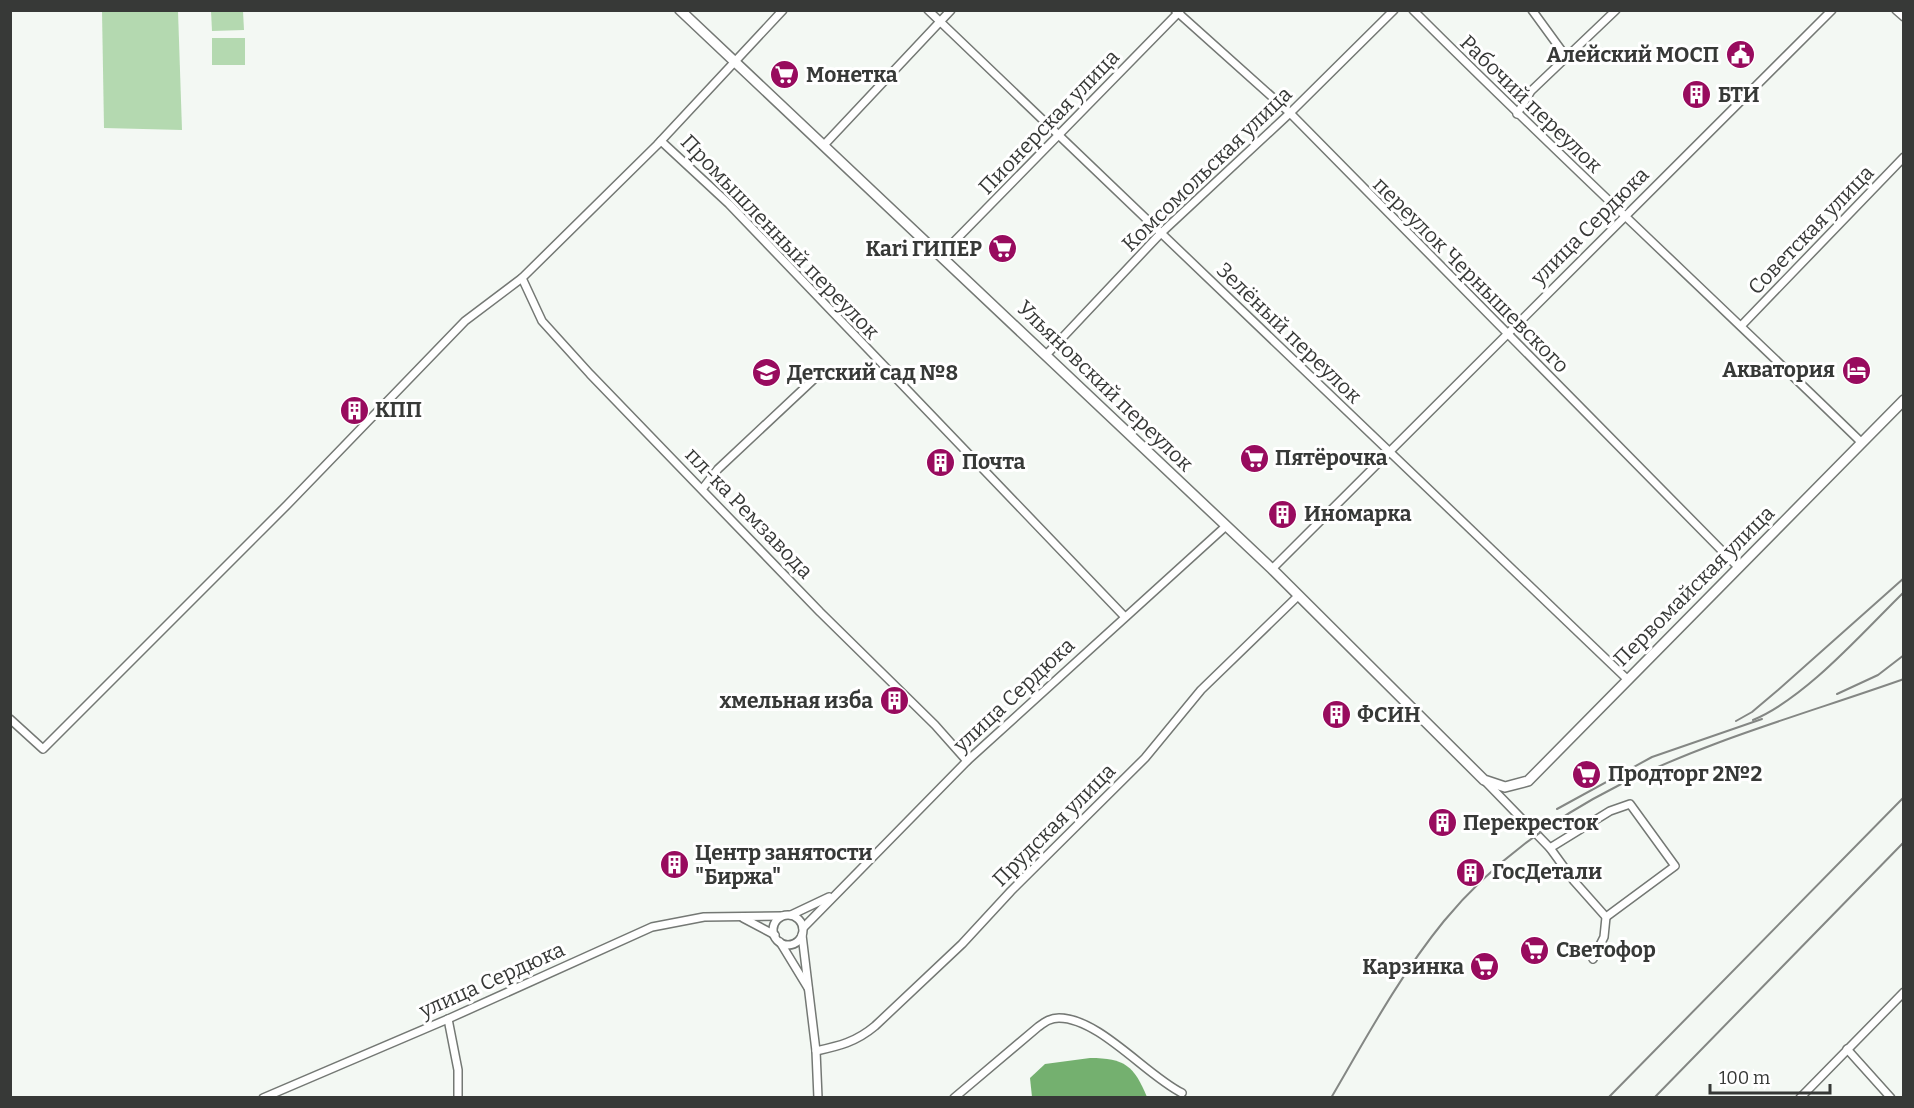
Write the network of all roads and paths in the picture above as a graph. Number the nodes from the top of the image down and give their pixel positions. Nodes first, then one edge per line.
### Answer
1 (680, 10) edge
2 (783, 10) edge
3 (928, 10) edge
4 (951, 10) edge
5 (1394, 10) edge
6 (1413, 10) edge
7 (1533, 10) edge
8 (1616, 10) edge
9 (1832, 10) edge
10 (1896, 10) edge
11 (1178, 11) edge
12 (1904, 17) edge
13 (940, 21) junction
14 (1567, 58) junction
15 (735, 62) junction
16 (1290, 114) junction
17 (1517, 114) junction
18 (1060, 136) junction
19 (661, 141) junction
20 (824, 146) junction
21 (1904, 157) edge
22 (1623, 217) junction
23 (1161, 233) junction
24 (940, 256) junction
25 (522, 278) junction
26 (1742, 326) junction
27 (1505, 334) junction
28 (1047, 354) junction
29 (813, 380) dead end
30 (1904, 400) edge
31 (1862, 443) junction
32 (1388, 451) junction
33 (703, 488) junction
34 (1226, 526) junction
35 (1738, 567) junction
36 (1272, 569) junction
37 (1298, 596) junction
38 (1124, 616) junction
39 (1627, 679) junction
40 (10, 718) edge
41 (966, 761) junction
42 (1484, 780) junction
43 (1505, 787) joint
44 (1550, 848) junction
45 (832, 896) junction
46 (791, 915) junction
47 (741, 916) junction
48 (782, 916) junction
49 (1606, 918) junction
50 (803, 932) junction
51 (777, 939) junction
52 (1593, 959) dead end
53 (809, 990) junction
54 (1904, 992) edge
55 (448, 1019) junction
56 (1847, 1049) junction
57 (816, 1051) junction
58 (1182, 1093) dead end
59 (263, 1098) edge
60 (458, 1098) edge
61 (818, 1098) edge
62 (954, 1098) edge
63 (1800, 1098) edge
64 (1891, 1098) edge

1 - 15 main road, Ульяновский переулок
2 - 15 street
3 - 13 street, Зелёный переулок
4 - 13 street
5 - 16 street, Комсомольская улица
6 - 17 street, Рабочий переулок
7 - 14 street
8 - 14 street
9 - 22 street, улица Сердюка
10 - 12 street
11 - 16 street, переулок Чернышевского
11 - 18 street, Пионерская улица
13 - 18 street, Зелёный переулок
13 - 20 street
14 - 17 street
15 - 19 street
15 - 20 main road, Ульяновский переулок
16 - 23 street, Комсомольская улица
16 - 27 street, переулок Чернышевского
17 - 22 street, Рабочий переулок
18 - 23 street, Зелёный переулок
18 - 24 street, Пионерская улица
19 - 25 street
19 - 38 street, Промышленный переулок
20 - 24 main road, Ульяновский переулок
21 - 26 street, Советская улица
22 - 26 street, Рабочий переулок
22 - 27 street, улица Сердюка
23 - 28 street, Комсомольская улица
23 - 32 street, Зелёный переулок
24 - 28 main road, Ульяновский переулок
25 - 33 street, пл-ка Ремзавода
25 - 40 street
26 - 31 street, Рабочий переулок
27 - 32 street, улица Сердюка
27 - 35 street, переулок Чернышевского
28 - 34 main road, Ульяновский переулок
29 - 33 street
30 - 31 main road, Первомайская улица
31 - 35 main road, Первомайская улица
32 - 36 street, улица Сердюка
32 - 39 street, Зелёный переулок
33 - 41 street, пл-ка Ремзавода
34 - 36 main road, Ульяновский переулок
34 - 38 street, улица Сердюка
35 - 39 main road, Первомайская улица
36 - 37 main road, Ульяновский переулок
37 - 42 main road, Ульяновский переулок
37 - 57 street, Прудская улица
38 - 41 street, улица Сердюка
39 - 43 main road, Первомайская улица
41 - 45 street, улица Сердюка
42 - 43 main road, Ульяновский переулок
42 - 44 street
44 - 49 street
44 - 49 street
45 - 46 street
45 - 50 street, улица Сердюка
46 - 48 street
46 - 50 street
47 - 48 street, улица Сердюка
47 - 51 street
47 - 55 street, улица Сердюка
48 - 51 street
49 - 52 street
50 - 51 street
50 - 53 street
51 - 53 street
53 - 57 street
54 - 56 street
55 - 59 street, улица Сердюка
55 - 60 street
56 - 63 street
56 - 64 street
57 - 61 street
58 - 62 street

